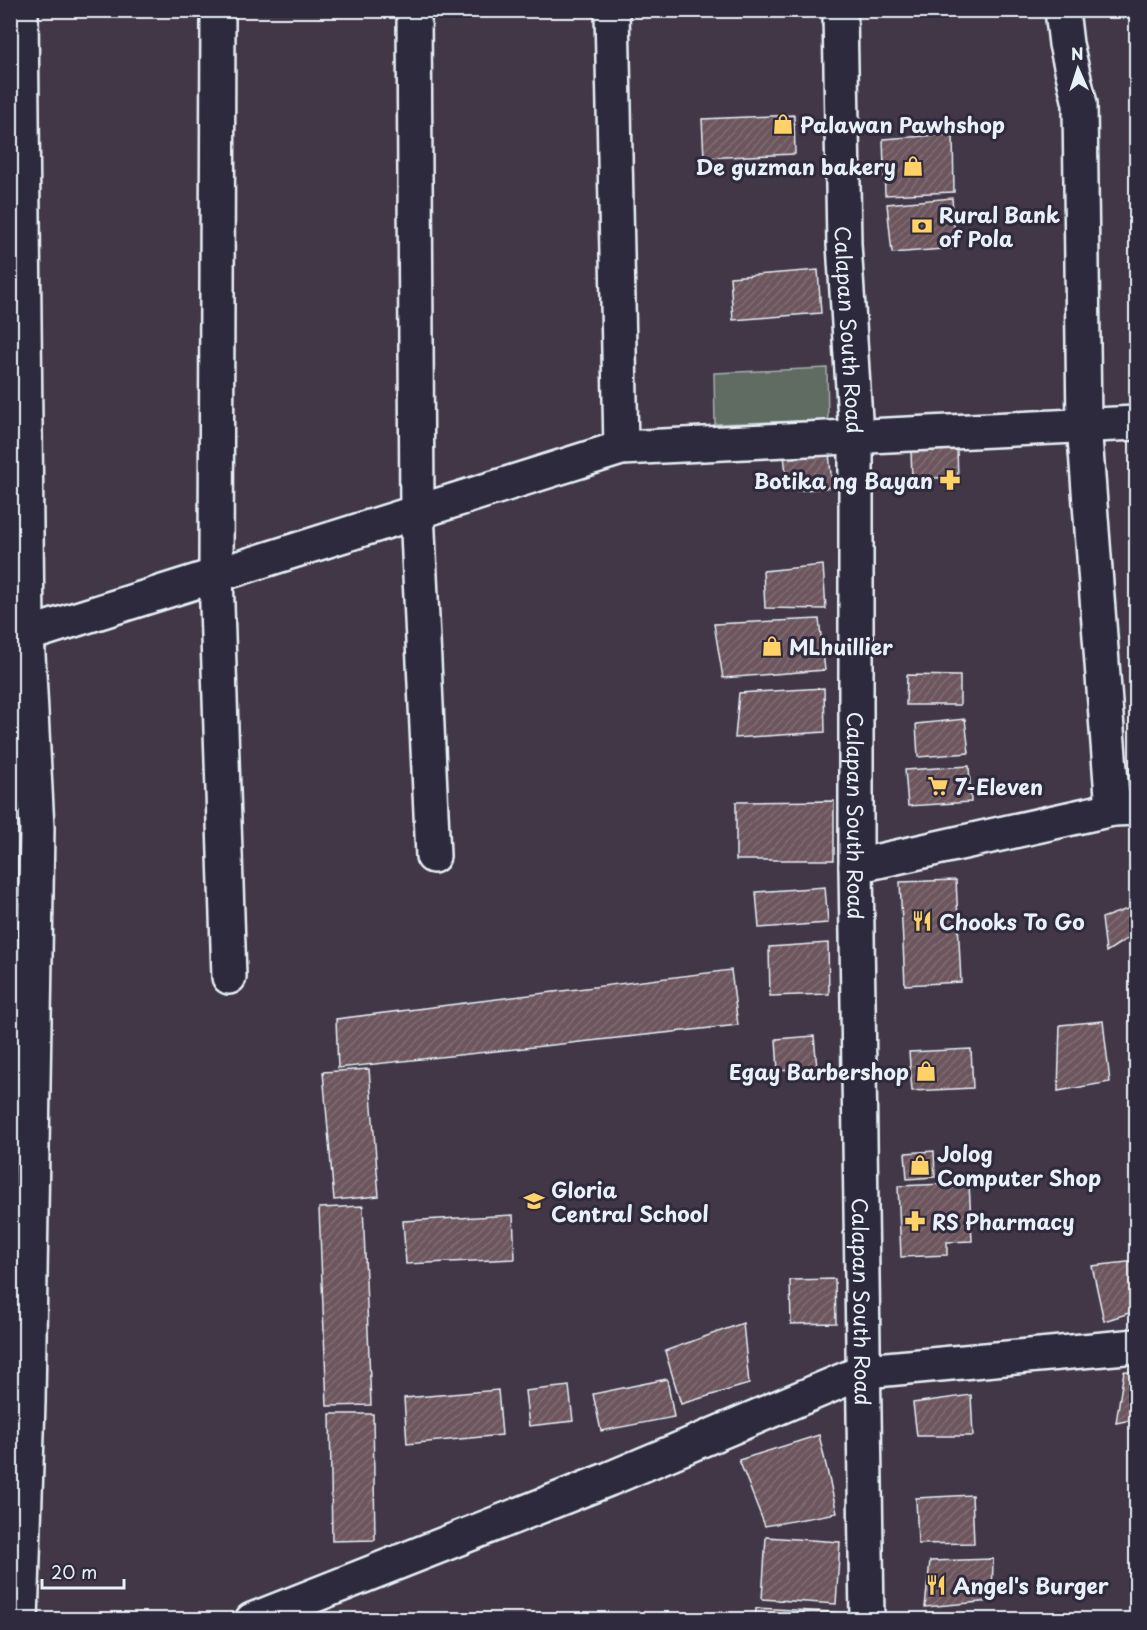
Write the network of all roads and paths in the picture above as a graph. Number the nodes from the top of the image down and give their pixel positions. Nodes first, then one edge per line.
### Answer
1 (21, 10) edge
2 (218, 10) edge
3 (414, 10) edge
4 (612, 10) edge
5 (840, 10) edge
6 (1062, 10) edge
7 (1137, 423) edge
8 (1084, 424) junction
9 (856, 435) junction
10 (621, 448) junction
11 (417, 511) junction
12 (216, 574) junction
13 (19, 637) edge
14 (1125, 808) edge
15 (434, 856) dead end
16 (856, 866) junction
17 (229, 977) dead end
18 (1137, 1346) edge
19 (865, 1371) junction
20 (21, 1620) edge
21 (252, 1620) edge
22 (867, 1620) edge

1 - 13 main road
2 - 12 main road
3 - 11 main road
4 - 10 main road
5 - 9 main road, Calapan South Road
6 - 8 main road
7 - 8 main road
8 - 9 main road
8 - 14 main road
9 - 10 main road
9 - 16 main road, Calapan South Road
10 - 11 main road
11 - 12 main road
11 - 15 main road
12 - 13 main road
12 - 17 main road
13 - 20 main road
14 - 16 main road
16 - 19 main road, Calapan South Road
18 - 19 main road
19 - 21 main road
19 - 22 main road, Calapan South Road

